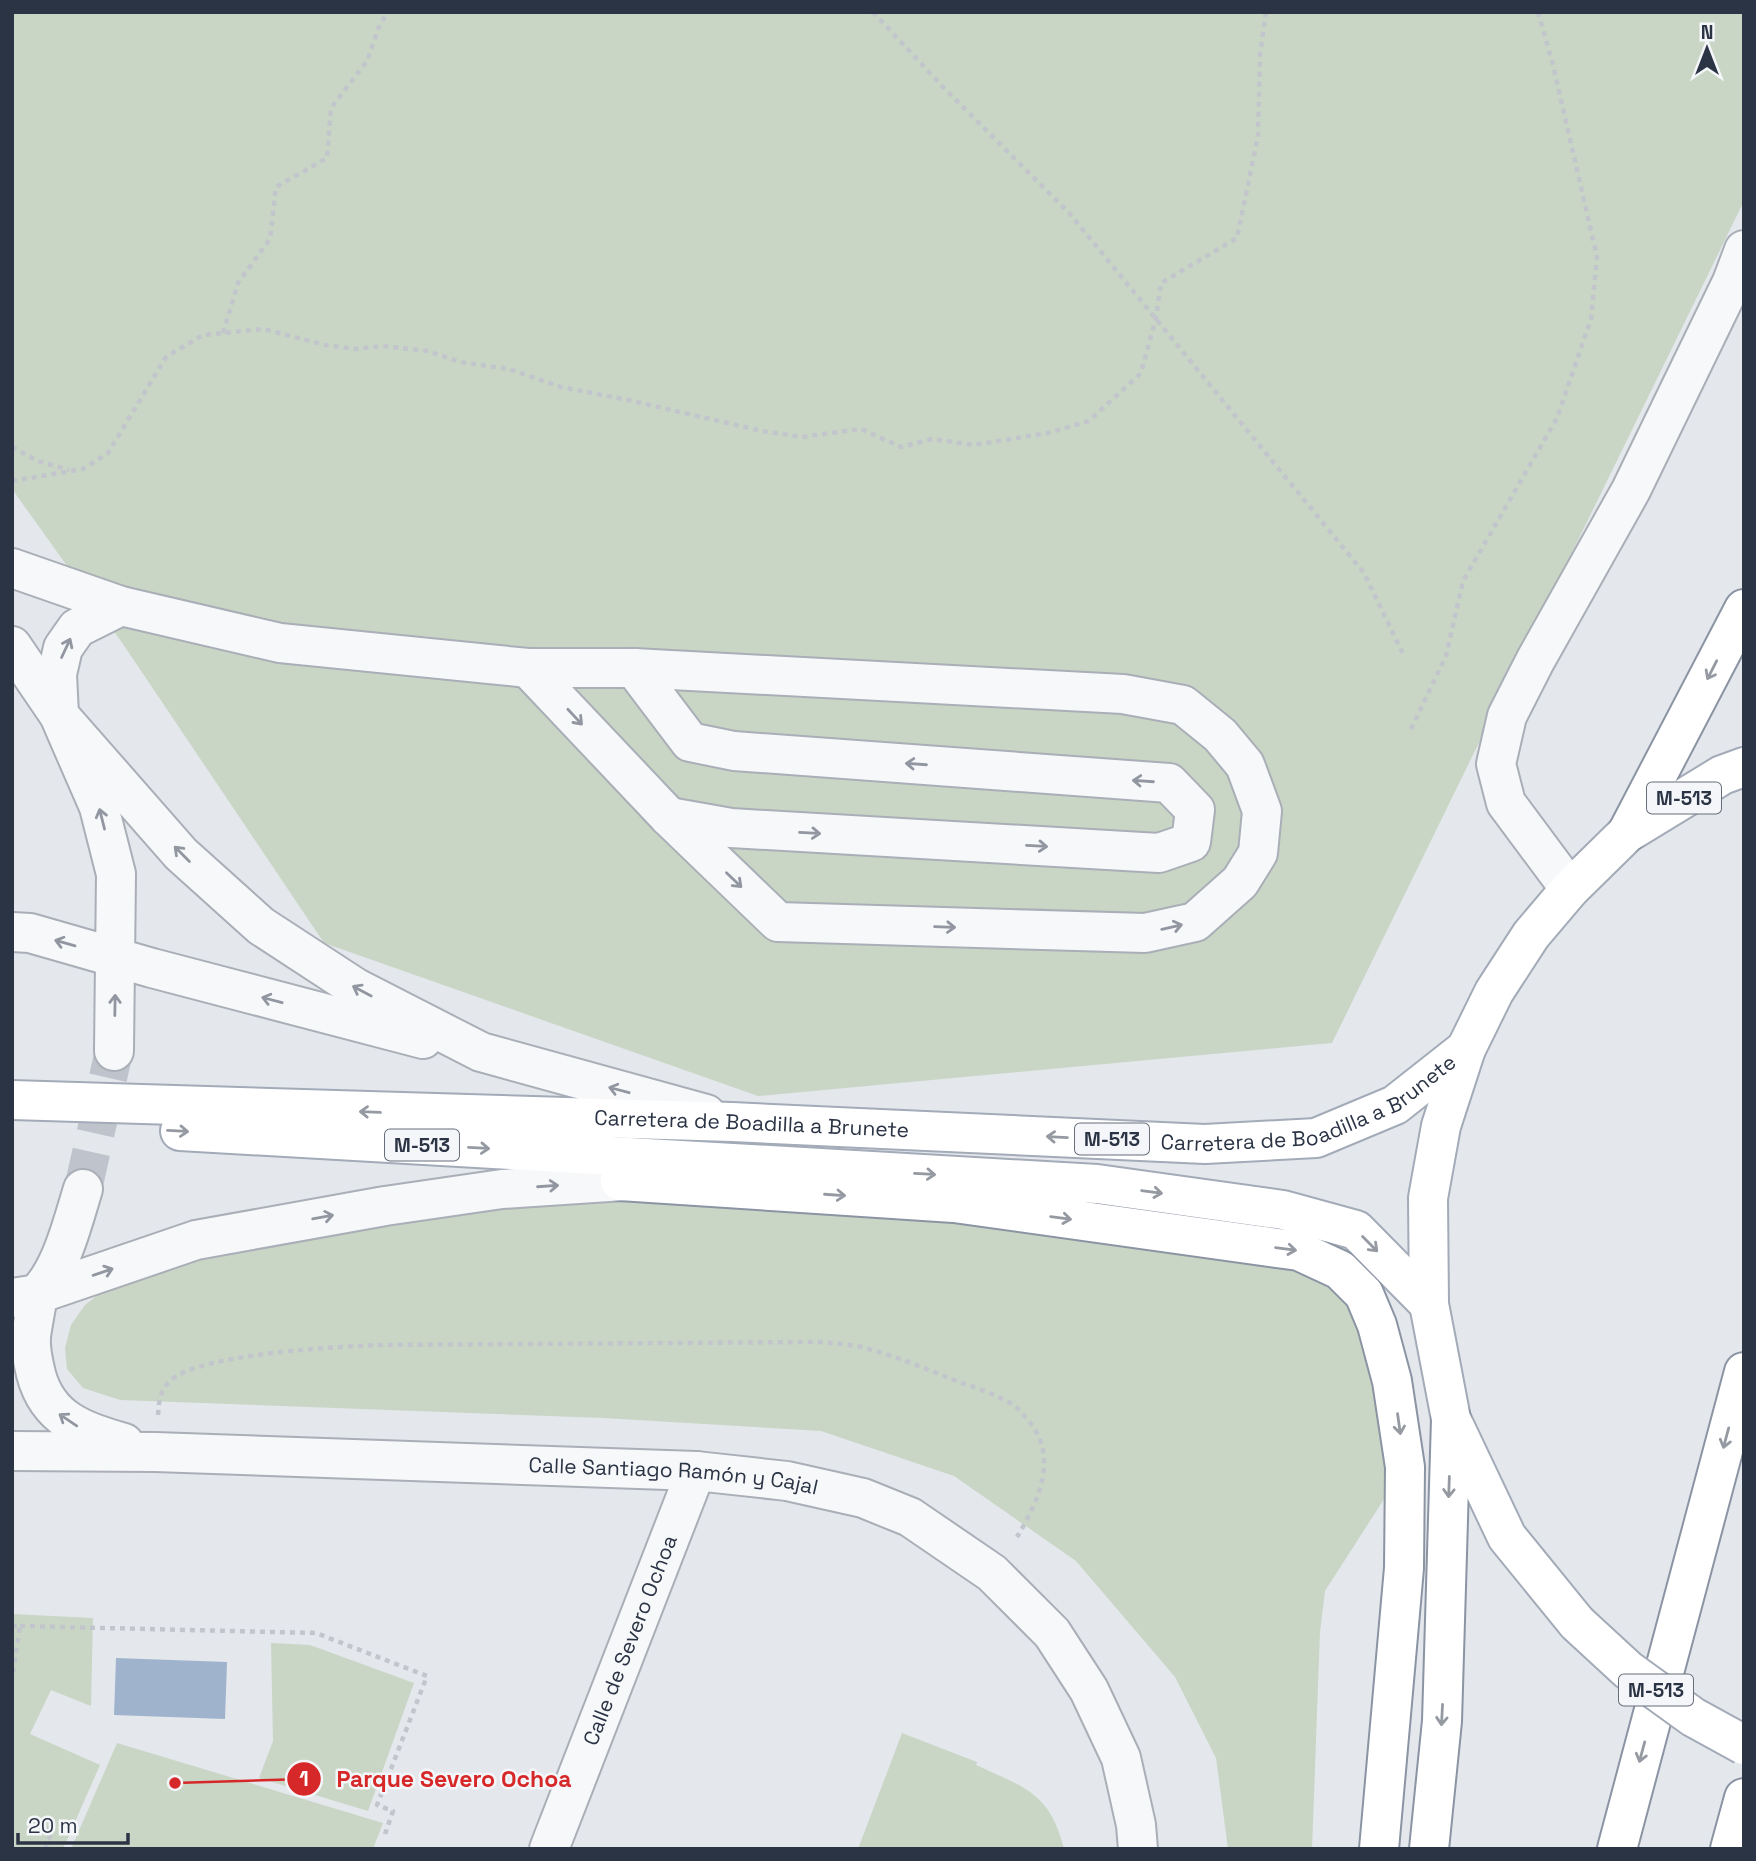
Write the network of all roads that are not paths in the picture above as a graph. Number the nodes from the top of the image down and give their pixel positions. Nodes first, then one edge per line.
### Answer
1 (1744, 250) edge
2 (12, 568) edge
3 (121, 606) junction
4 (1744, 609) edge
5 (12, 646) edge
6 (528, 668) junction
7 (634, 668) junction
8 (60, 715) junction
9 (1744, 767) edge
10 (669, 817) junction
11 (1627, 833) junction
12 (1570, 889) junction
13 (12, 932) edge
14 (116, 959) junction
15 (1466, 1049) junction
16 (114, 1051) tunnel mouth
17 (481, 1052) junction
18 (12, 1100) edge
19 (12, 1122) edge
20 (732, 1122) junction
21 (832, 1168) junction
22 (620, 1181) junction
23 (83, 1189) tunnel mouth
24 (21, 1303) edge
25 (1429, 1304) junction
26 (1744, 1372) edge
27 (1451, 1419) junction
28 (12, 1451) edge
29 (155, 1452) junction
30 (696, 1471) junction
31 (1744, 1745) edge
32 (1744, 1798) edge
33 (549, 1849) edge
34 (1138, 1849) edge
35 (1379, 1849) edge
36 (1429, 1849) edge
37 (1617, 1849) edge
38 (1730, 1849) edge

1 - 12 street
2 - 3 street
3 - 6 street
8 -> 3 street
4 -> 11 main road
5 - 8 street
6 - 7 street
6 -> 10 street
10 -> 7 street
10 -> 7 street
14 -> 8 street
17 -> 8 street
9 - 11 main road, M-513
11 - 12 main road, M-513
12 - 15 main road, M-513
14 -> 13 street
16 -> 14 street
17 -> 14 street
15 -> 20 main road, Carretera de Boadilla a Brunete / M-513
15 - 25 main road, M-513
20 -> 17 street
20 -> 18 main road, Carretera de Boadilla a Brunete / M-513
19 -> 21 main road, Carretera de Boadilla a Brunete / M-513
21 - 22 street
21 -> 25 main road, Carretera de Boadilla a Brunete / M-513
24 -> 22 street
22 -> 35 main road
23 - 24 street
29 -> 24 street
25 - 27 main road, M-513
26 -> 37 main road
27 - 31 main road, M-513, bridge
27 -> 36 main road
28 - 29 street, Calle Santiago Ramón y Cajal
29 - 30 street, Calle Santiago Ramón y Cajal
30 - 33 street, Calle de Severo Ochoa
30 - 34 street, Calle Santiago Ramón y Cajal
32 - 38 main road

